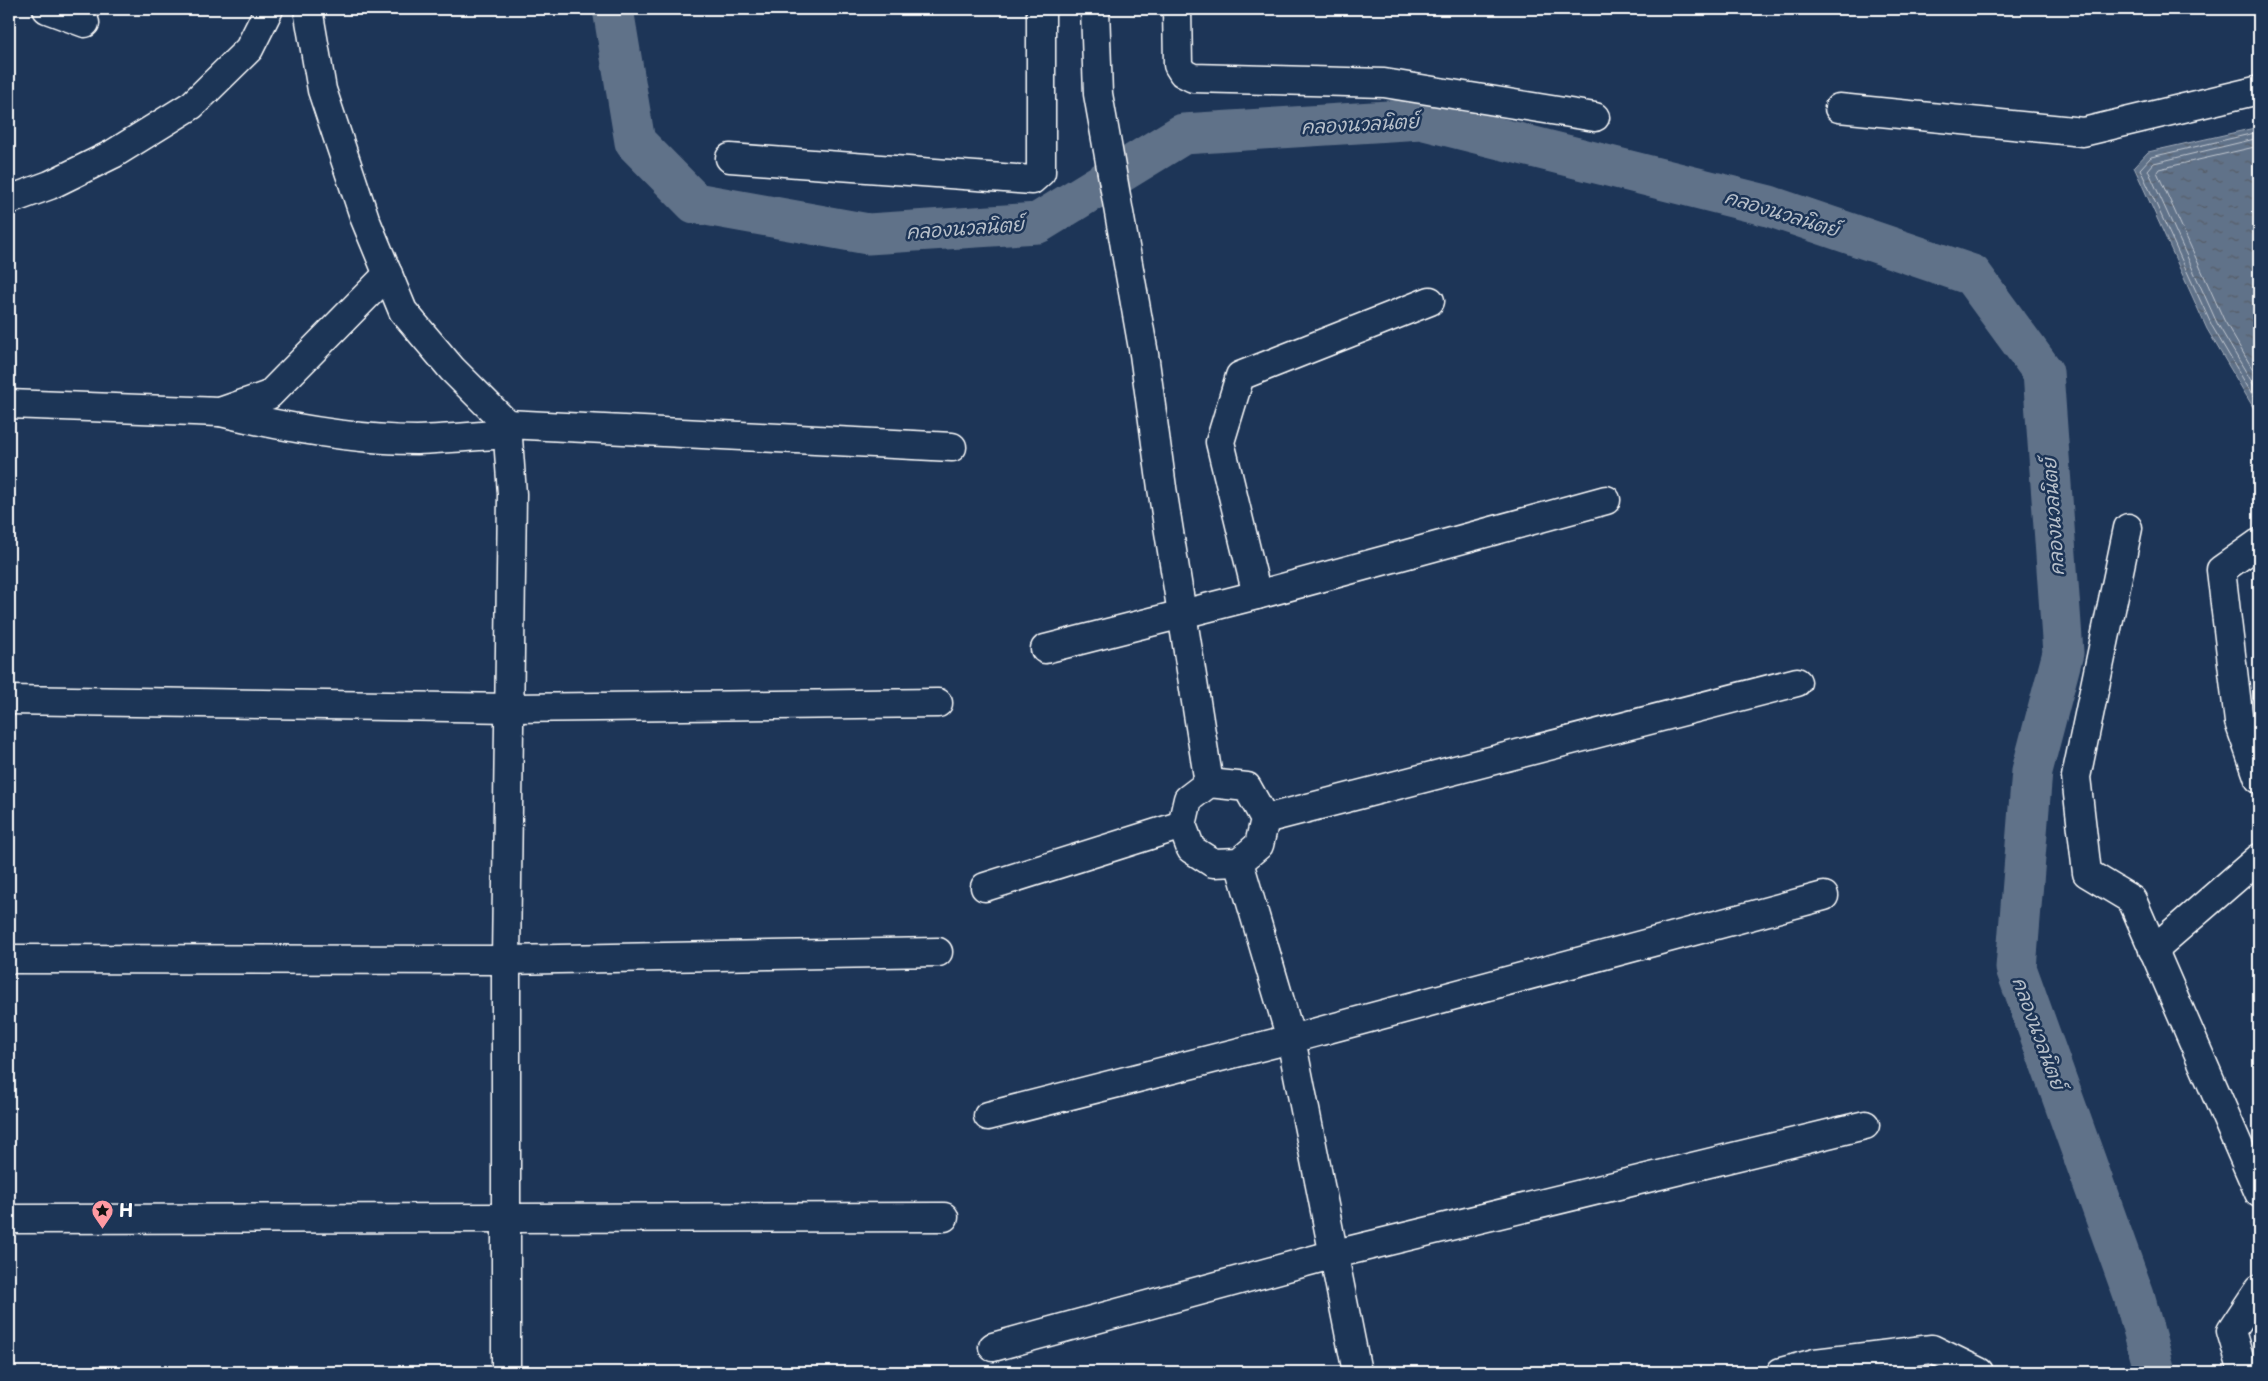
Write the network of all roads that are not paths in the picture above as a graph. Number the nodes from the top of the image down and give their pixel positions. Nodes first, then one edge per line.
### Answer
1 (47, 9) edge
2 (269, 9) edge
3 (308, 9) edge
4 (1041, 9) edge
5 (1094, 9) edge
6 (1176, 9) edge
7 (86, 23) dead end
8 (2259, 90) edge
9 (1840, 108) dead end
10 (1595, 117) dead end
11 (730, 158) dead end
12 (9, 200) edge
13 (388, 274) junction
14 (1430, 300) dead end
15 (9, 404) edge
16 (220, 412) junction
17 (508, 429) junction
18 (952, 447) dead end
19 (1606, 500) dead end
20 (2128, 528) dead end
21 (2259, 543) edge
22 (1257, 595) junction
23 (1184, 614) junction
24 (1045, 649) dead end
25 (1797, 682) dead end
26 (9, 700) edge
27 (938, 703) dead end
28 (511, 708) junction
29 (2259, 779) edge
30 (1210, 783) junction
31 (1266, 819) junction
32 (1182, 825) junction
33 (2259, 858) edge
34 (1239, 862) junction
35 (985, 887) dead end
36 (1824, 896) dead end
37 (2153, 950) junction
38 (938, 952) dead end
39 (9, 959) edge
40 (506, 960) junction
41 (1291, 1039) junction
42 (988, 1116) dead end
43 (1865, 1125) dead end
44 (2259, 1193) edge
45 (944, 1217) dead end
46 (9, 1219) edge
47 (506, 1219) junction
48 (1335, 1254) junction
49 (2259, 1289) edge
50 (993, 1347) dead end
51 (506, 1372) edge
52 (1357, 1372) edge
53 (1781, 1372) edge
54 (1979, 1372) edge
55 (2243, 1372) edge

1 - 7 street
2 - 12 street
3 - 13 street
4 - 11 street
5 - 23 street
6 - 10 street
8 - 9 street
13 - 16 street
13 - 17 street
14 - 22 street
15 - 16 street
16 - 17 street
17 - 18 street
17 - 28 street
19 - 22 street
20 - 37 street
21 - 29 street
22 - 23 street
23 - 24 street
23 - 30 street
25 - 31 street
26 - 28 street
27 - 28 street
28 - 40 street
30 - 31 street
30 - 32 street
31 - 34 street
32 - 34 street
32 - 35 street
33 - 37 street
34 - 41 street
36 - 41 street
37 - 44 street
38 - 40 street
39 - 40 street
40 - 47 street
41 - 42 street
41 - 48 street
43 - 48 street
45 - 47 street
46 - 47 street
47 - 51 street
48 - 50 street
48 - 52 street
49 - 55 street
53 - 54 street

